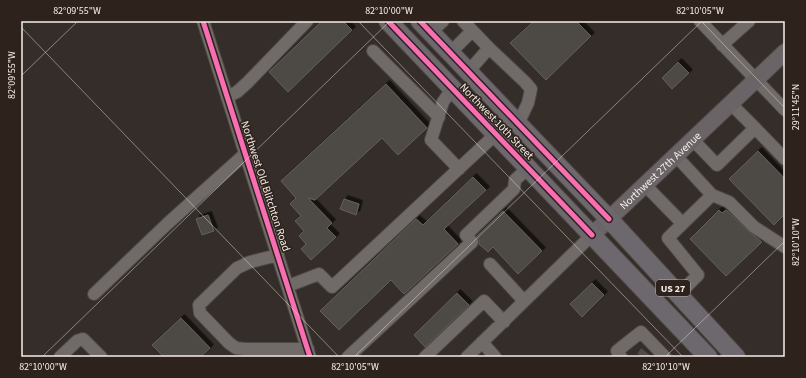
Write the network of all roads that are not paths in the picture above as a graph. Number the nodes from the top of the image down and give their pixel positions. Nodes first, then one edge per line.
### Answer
1 (203, 21) edge
2 (306, 21) edge
3 (388, 21) edge
4 (463, 21) edge
5 (700, 21) edge
6 (748, 21) edge
7 (431, 25) edge
8 (472, 31) junction
9 (722, 45) junction
10 (489, 48) junction
11 (372, 50) dead end
12 (785, 52) edge
13 (450, 53) junction
14 (468, 72) junction
15 (756, 80) junction
16 (452, 88) junction
17 (227, 97) junction
18 (731, 104) junction
19 (785, 110) edge
20 (439, 117) junction
21 (518, 124) junction
22 (755, 128) junction
23 (496, 134) junction
24 (693, 140) junction
25 (245, 154) junction
26 (676, 156) junction
27 (785, 159) edge
28 (528, 168) junction
29 (459, 169) junction
30 (645, 185) junction
31 (712, 195) junction
32 (609, 219) junction
33 (682, 223) junction
34 (592, 235) junction
35 (785, 247) edge
36 (278, 254) junction
37 (490, 264) dead end
38 (288, 286) junction
39 (94, 294) dead end
40 (679, 294) junction
41 (524, 301) junction
42 (504, 322) junction
43 (482, 342) junction
44 (309, 353) edge
45 (657, 353) edge
46 (615, 355) edge
47 (60, 357) edge
48 (101, 357) edge
49 (348, 357) edge
50 (425, 357) edge
51 (467, 357) edge
52 (495, 357) edge
53 (708, 357) edge
54 (736, 357) edge

1 - 17 street, Northwest Old Blitchton Road
2 - 17 street
3 - 16 highway, Northwest 10th Street / US 27
4 - 8 street
5 - 9 street
6 - 9 street
7 - 13 highway, Northwest 10th Street / US 27
8 - 10 street
8 - 13 street
9 - 15 street
10 - 14 street
10 - 21 street
11 - 20 street
12 - 15 main road, Northwest 27th Avenue
13 - 14 highway, Northwest 10th Street / US 27
14 - 16 highway
14 - 21 highway, Northwest 10th Street / US 27
15 - 18 main road, Northwest 27th Avenue
15 - 19 street
16 - 20 street
16 - 23 highway, Northwest 10th Street / US 27
17 - 25 street, Northwest Old Blitchton Road
18 - 22 street
18 - 24 main road, Northwest 27th Avenue
20 - 29 street
21 - 32 highway, Northwest 10th Street / US 27
22 - 24 street
22 - 27 street
23 - 28 highway, Northwest 10th Street / US 27
23 - 29 street
24 - 26 main road, Northwest 27th Avenue
25 - 36 street, Northwest Old Blitchton Road
25 - 39 street
26 - 30 main road, Northwest 27th Avenue
26 - 31 street
28 - 34 highway, Northwest 10th Street / US 27
28 - 49 street
29 - 38 street
30 - 32 main road, Northwest 27th Avenue
30 - 33 street
31 - 33 street
31 - 35 street
32 - 34 main road, Northwest 27th Avenue
32 - 40 highway, Northwest 10th Street / US 27
33 - 40 street
34 - 41 street, Northwest 27th Avenue
34 - 53 highway, Northwest 10th Street / US 27
36 - 38 street, Northwest Old Blitchton Road
36 - 44 street
37 - 41 street
38 - 44 street, Northwest Old Blitchton Road
40 - 54 highway, Northwest 10th Street / US 27
41 - 42 street, Northwest 27th Avenue
42 - 43 street, Northwest 27th Avenue
42 - 50 street
43 - 51 street, Northwest 27th Avenue
43 - 52 street
45 - 46 street
47 - 48 street

